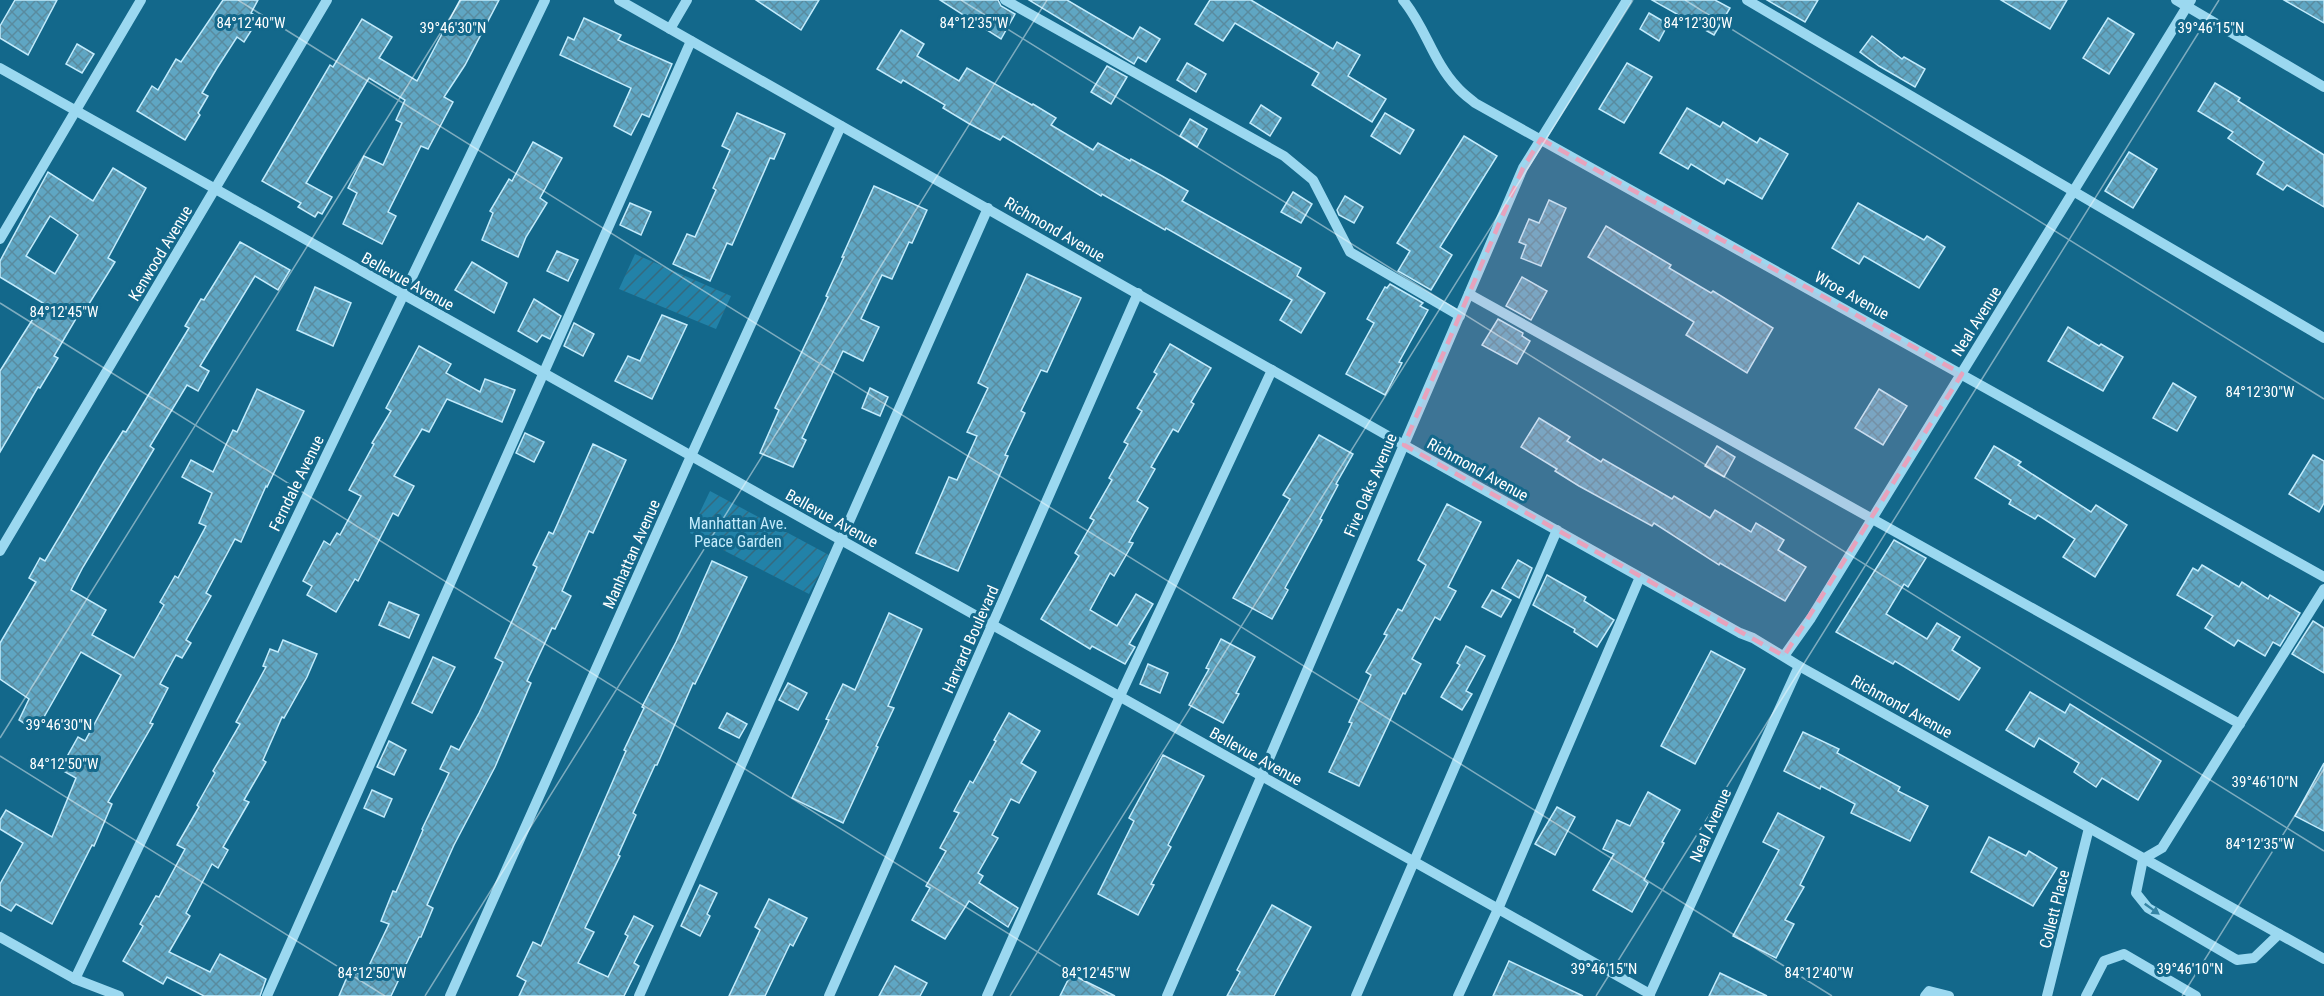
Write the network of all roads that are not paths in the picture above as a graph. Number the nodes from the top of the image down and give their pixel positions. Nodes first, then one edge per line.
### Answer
1 (141, 0) edge
2 (327, 0) edge
3 (545, 0) edge
4 (619, 0) edge
5 (687, 0) edge
6 (1005, 0) edge
7 (1403, 0) edge
8 (1627, 0) edge
9 (1747, 0) edge
10 (2176, 0) edge
11 (2189, 3) edge
12 (670, 29) junction
13 (691, 41) junction
14 (0, 68) edge
15 (2324, 87) edge
16 (77, 111) junction
17 (841, 126) junction
18 (1541, 139) junction
19 (216, 189) junction
20 (2074, 191) junction
21 (988, 208) junction
22 (0, 238) edge
23 (1138, 293) junction
24 (1469, 294) junction
25 (403, 295) junction
26 (1460, 316) junction
27 (2324, 338) edge
28 (1272, 370) junction
29 (544, 374) junction
30 (1962, 374) junction
31 (1404, 445) junction
32 (691, 456) junction
33 (1872, 519) junction
34 (1557, 530) junction
35 (840, 539) junction
36 (0, 551) edge
37 (1640, 577) junction
38 (2324, 577) edge
39 (2324, 589) edge
40 (992, 625) junction
41 (1784, 656) junction
42 (1799, 666) junction
43 (1120, 696) junction
44 (2240, 724) junction
45 (1262, 776) junction
46 (2089, 828) junction
47 (2144, 859) junction
48 (1414, 862) junction
49 (1498, 909) junction
50 (2279, 934) junction
51 (0, 937) edge
52 (2324, 960) edge
53 (75, 979) junction
54 (1649, 995) edge
55 (119, 996) edge
56 (267, 996) edge
57 (450, 996) edge
58 (639, 996) edge
59 (829, 996) edge
60 (987, 996) edge
61 (1167, 996) edge
62 (1356, 996) edge
63 (1458, 996) edge
64 (1925, 996) edge
65 (1949, 996) edge
66 (2047, 996) edge
67 (2086, 996) edge
68 (2196, 996) edge

1 - 16 street
2 - 19 street, Kenwood Avenue
3 - 25 street, Ferndale Avenue
4 - 12 street, Richmond Avenue
5 - 12 street
6 - 26 street
7 - 18 street, Wroe Avenue
8 - 18 street, Five Oaks Avenue
9 - 20 street
10 - 11 street
11 - 15 street
11 - 20 street, Neal Avenue
12 - 13 street, Richmond Avenue
13 - 17 street, Richmond Avenue
13 - 29 street
14 - 16 street, Bellevue Avenue
16 - 19 street, Bellevue Avenue
16 - 22 street
17 - 21 street, Richmond Avenue
17 - 32 street, Manhattan Avenue
18 - 24 street, Five Oaks Avenue
18 - 30 street, Wroe Avenue
19 - 25 street, Bellevue Avenue
19 - 36 street, Kenwood Avenue
20 - 27 street
20 - 30 street, Neal Avenue
21 - 23 street, Richmond Avenue
21 - 35 street
23 - 28 street, Richmond Avenue
23 - 40 street, Harvard Boulevard
24 - 26 street, Five Oaks Avenue
24 - 33 street
25 - 29 street, Bellevue Avenue
25 - 53 street, Ferndale Avenue
26 - 31 street, Five Oaks Avenue
28 - 31 street, Richmond Avenue
28 - 43 street
29 - 32 street, Bellevue Avenue
29 - 56 street
30 - 33 street, Neal Avenue
30 - 38 street, Wroe Avenue
31 - 34 street, Richmond Avenue
31 - 45 street, Five Oaks Avenue
32 - 35 street, Bellevue Avenue
32 - 57 street, Manhattan Avenue
33 - 41 street, Neal Avenue
33 - 44 street
34 - 37 street, Richmond Avenue
34 - 48 street
35 - 40 street, Bellevue Avenue
35 - 58 street
37 - 41 street, Richmond Avenue
37 - 49 street
39 - 44 street
40 - 43 street, Bellevue Avenue
40 - 59 street, Harvard Boulevard
41 - 42 street, Richmond Avenue
42 - 46 street, Richmond Avenue
42 - 54 street, Neal Avenue
43 - 45 street, Bellevue Avenue
43 - 60 street
44 - 47 street
45 - 48 street, Bellevue Avenue
45 - 61 street, Five Oaks Avenue
46 - 47 street, Richmond Avenue
46 - 66 street, Collett Place
47 - 50 street, Richmond Avenue
47 -> 50 street
48 - 49 street, Bellevue Avenue
48 - 62 street
49 - 54 street, Bellevue Avenue
49 - 63 street
50 - 52 street, Richmond Avenue
51 - 53 street
53 - 55 street
64 - 65 street
67 - 68 street

